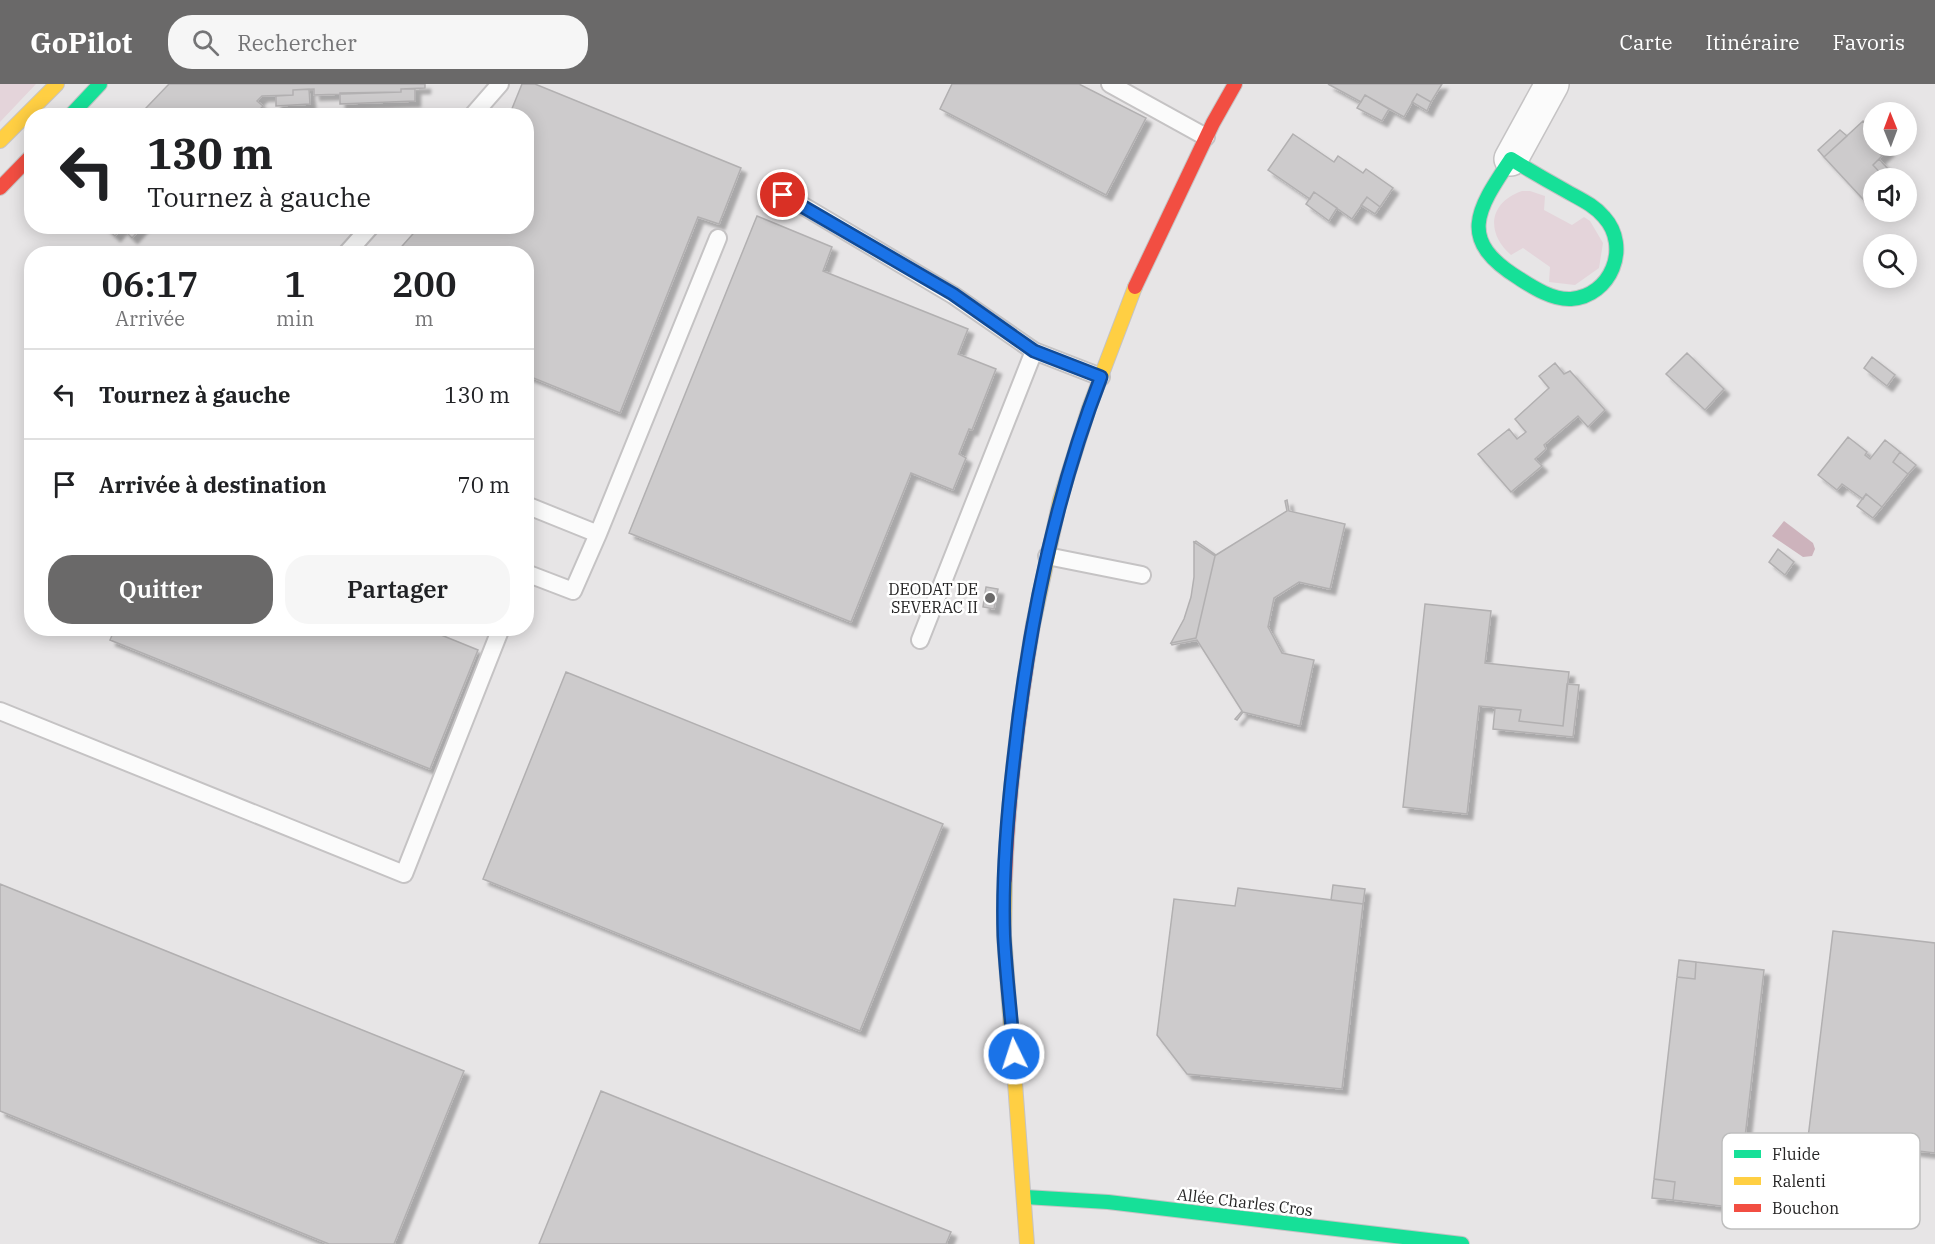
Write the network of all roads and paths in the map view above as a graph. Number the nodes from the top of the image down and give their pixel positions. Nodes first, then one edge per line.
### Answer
1 (57, 84) edge
2 (100, 84) edge
3 (500, 84) edge
4 (1110, 84) edge
5 (1234, 84) edge
6 (1552, 84) edge
7 (33, 108) edge
8 (78, 108) edge
9 (479, 108) edge
10 (24, 117) edge
11 (1206, 137) junction
12 (0, 141) edge
13 (1511, 159) junction
14 (24, 163) edge
15 (0, 188) edge
16 (783, 195) dead end
17 (364, 234) edge
18 (718, 238) dead end
19 (353, 246) edge
20 (1034, 351) junction
21 (1101, 377) junction
22 (534, 508) edge
23 (598, 534) junction
24 (1047, 556) junction
25 (1142, 575) dead end
26 (534, 576) edge
27 (498, 636) edge
28 (920, 640) dead end
29 (0, 711) edge
30 (1025, 1197) junction
31 (1027, 1244) edge
32 (1462, 1244) edge

1 - 7 street
2 - 8 street
3 - 9 lane
4 - 11 lane
5 - 11 street
6 - 13 street
10 - 12 street
11 - 21 street
13 - 13 street
14 - 15 street
16 - 20 lane
17 - 19 lane
18 - 23 lane
20 - 21 lane
20 - 28 lane
21 - 24 street
22 - 23 lane
23 - 26 lane
24 - 25 lane
24 - 30 street
27 - 29 lane
30 - 31 street
30 - 32 street, Allée Charles Cros

